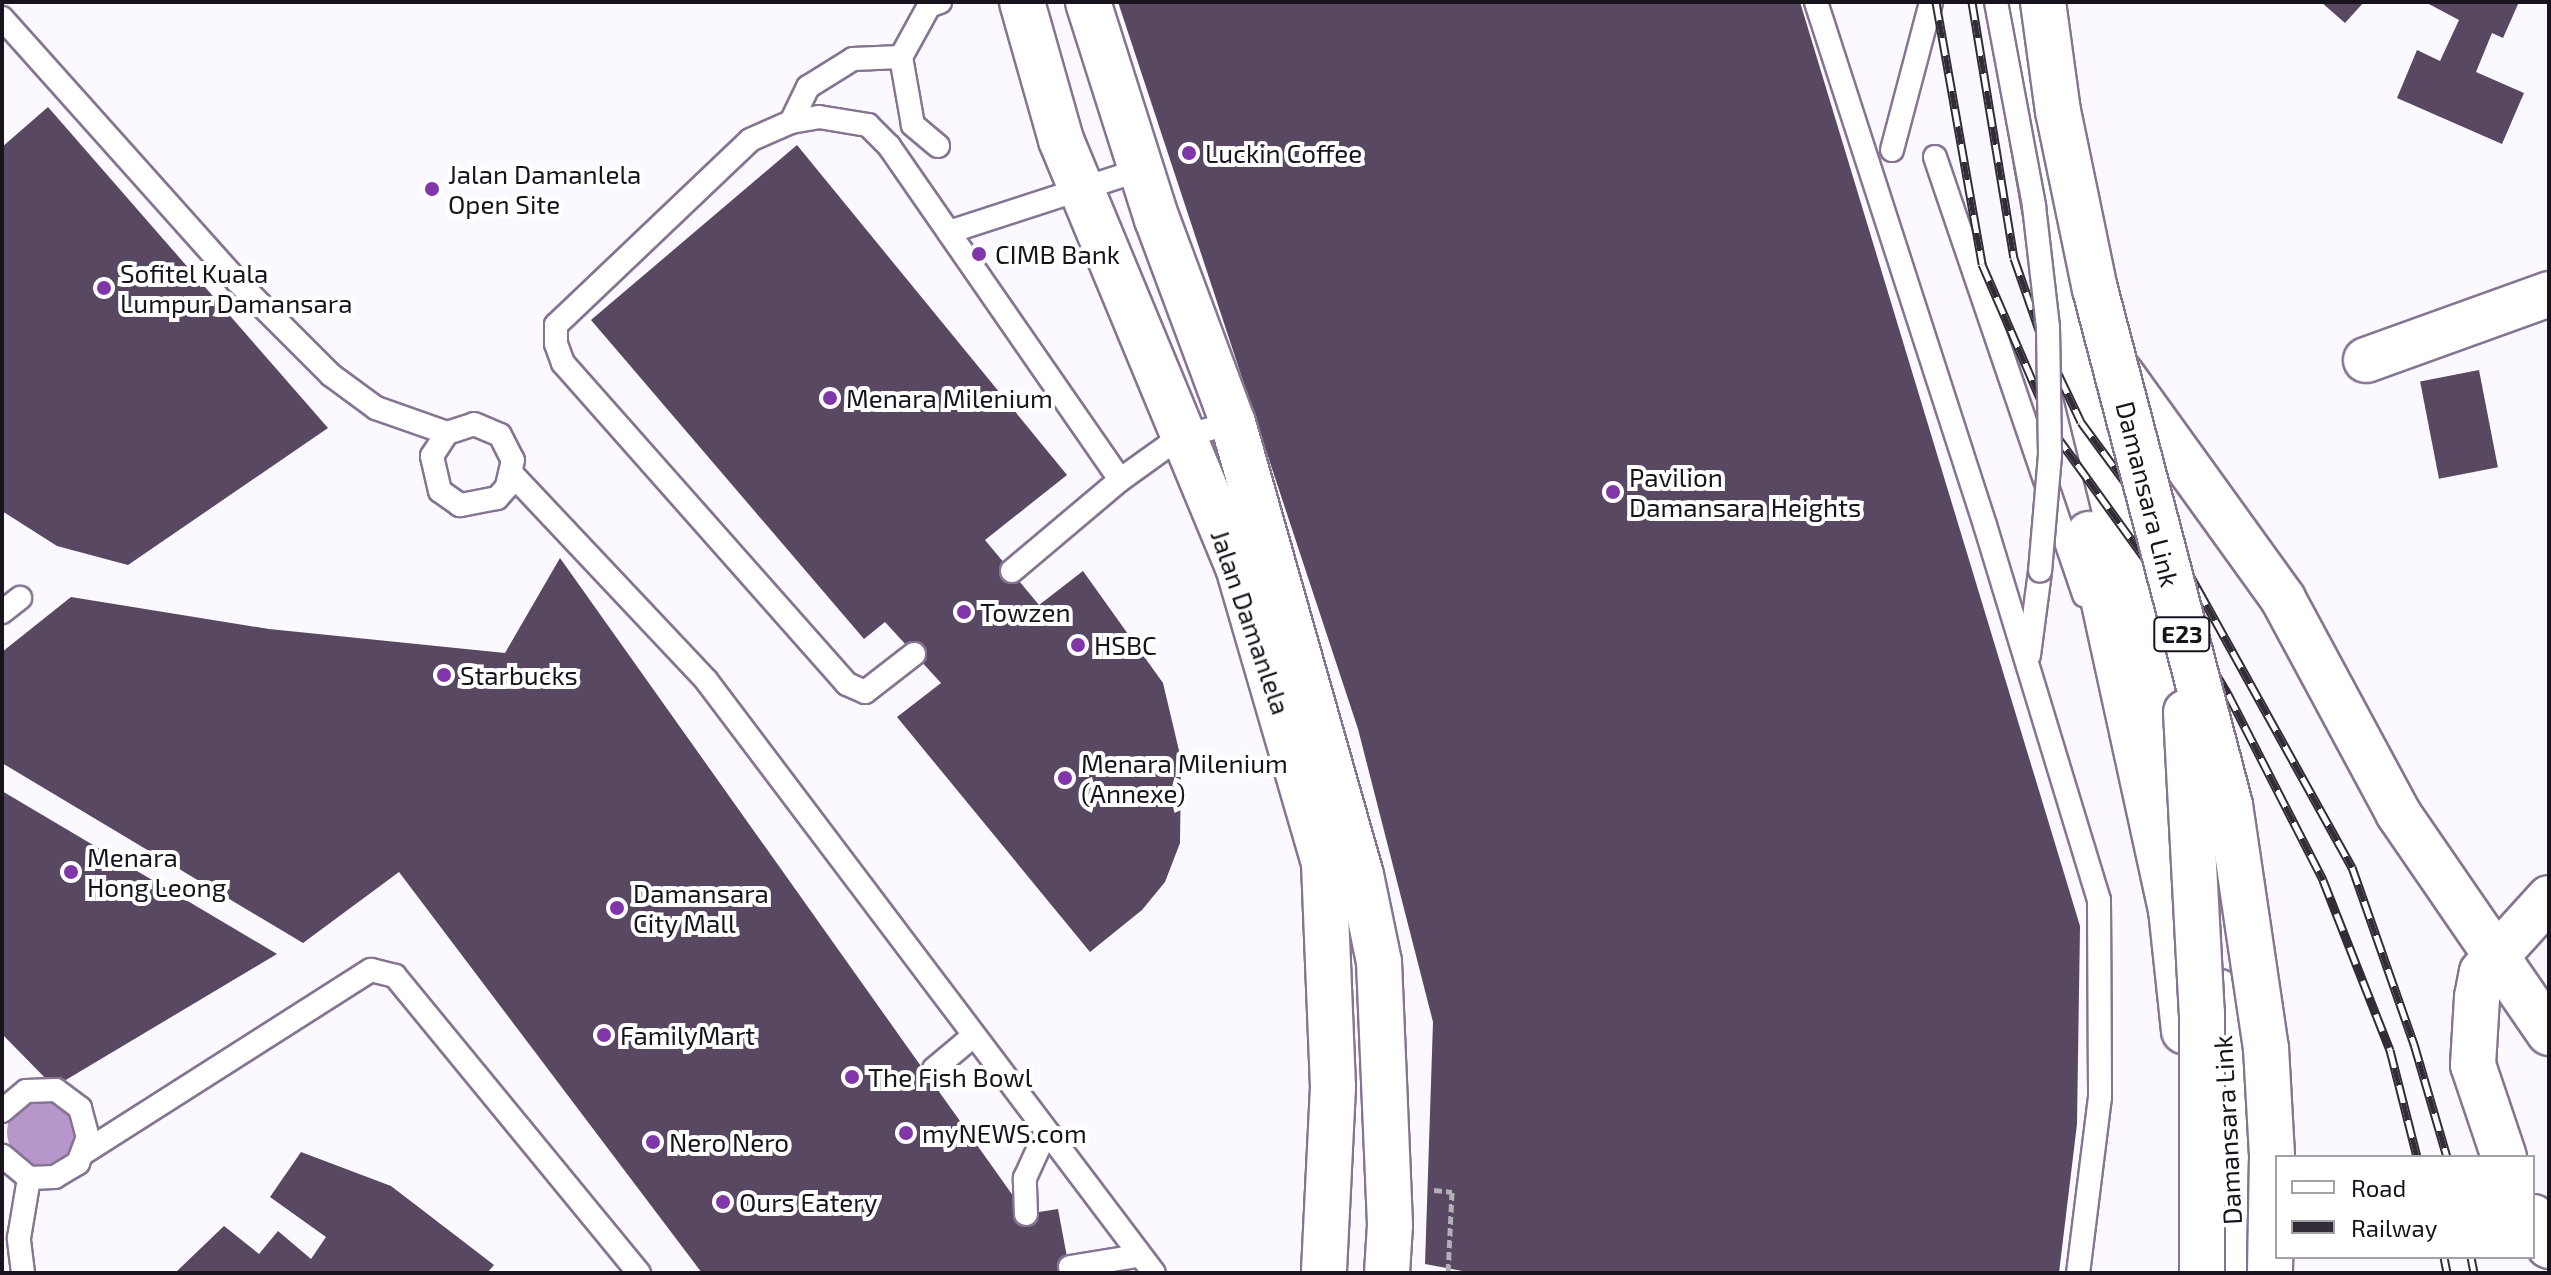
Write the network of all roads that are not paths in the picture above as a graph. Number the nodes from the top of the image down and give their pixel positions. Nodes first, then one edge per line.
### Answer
1 (940, 2) edge
2 (1022, 2) edge
3 (1088, 2) edge
4 (1816, 2) edge
5 (1931, 2) edge
6 (1981, 2) edge
7 (1996, 2) edge
8 (2009, 2) edge
9 (2043, 2) edge
10 (2, 18) edge
11 (901, 57) junction
12 (791, 122) junction
13 (938, 146) dead end
14 (1892, 150) dead end
15 (1935, 157) dead end
16 (1140, 170) junction
17 (1080, 189) junction
18 (949, 232) junction
19 (2056, 271) junction
20 (2549, 294) edge
21 (2366, 360) dead end
22 (1233, 423) junction
23 (447, 433) junction
24 (1180, 437) junction
25 (512, 474) junction
26 (1120, 480) junction
27 (1012, 571) dead end
28 (2181, 629) junction
29 (914, 654) dead end
30 (2028, 664) junction
31 (2133, 737) junction
32 (2549, 898) edge
33 (2497, 953) junction
34 (2549, 1033) edge
35 (973, 1036) junction
36 (934, 1069) dead end
37 (2, 1111) edge
38 (1046, 1132) junction
39 (85, 1152) junction
40 (2, 1155) edge
41 (2503, 1155) edge
42 (29, 1178) junction
43 (1026, 1214) dead end
44 (2535, 1221) edge
45 (2549, 1246) edge
46 (1137, 1256) junction
47 (1070, 1267) dead end
48 (23, 1273) edge
49 (639, 1273) edge
50 (1154, 1273) edge
51 (1324, 1273) edge
52 (1387, 1273) edge
53 (2078, 1273) edge
54 (2187, 1273) edge
55 (2202, 1273) edge
56 (2233, 1273) edge
57 (2270, 1273) edge

1 - 11 lane
2 - 17 main road, Jalan Damanlela
3 - 16 main road, Jalan Damanlela
4 - 30 lane
5 - 14 lane
6 - 31 main road
7 - 30 lane, bridge
8 - 19 main road, Damansara Link / E23
9 - 28 main road, Damansara Link / E23, bridge
10 - 23 lane
11 - 12 lane
11 - 13 lane
12 - 18 lane
12 - 29 lane
15 - 31 lane
16 - 17 lane
16 - 22 main road, Jalan Damanlela
17 - 18 lane
17 - 24 main road, Jalan Damanlela
18 - 26 lane
19 - 33 main road
19 - 56 main road, Damansara Link / E23
20 - 21 main road
22 - 24 lane
22 - 52 main road, Jalan Damanlela
23 - 25 lane
23 - 25 lane
24 - 26 lane
24 - 51 main road, Jalan Damanlela
25 - 35 lane
26 - 27 lane
28 - 55 main road, bridge
28 - 57 main road, Damansara Link / E23, bridge
30 - 53 lane
31 - 54 main road
32 - 33 main road
33 - 34 main road
33 - 41 main road
35 - 36 lane
35 - 38 lane
37 - 39 lane
38 - 43 lane
38 - 46 lane
39 - 42 lane
39 - 49 lane
40 - 42 lane
42 - 48 lane
44 - 45 main road
46 - 47 lane
46 - 50 lane

